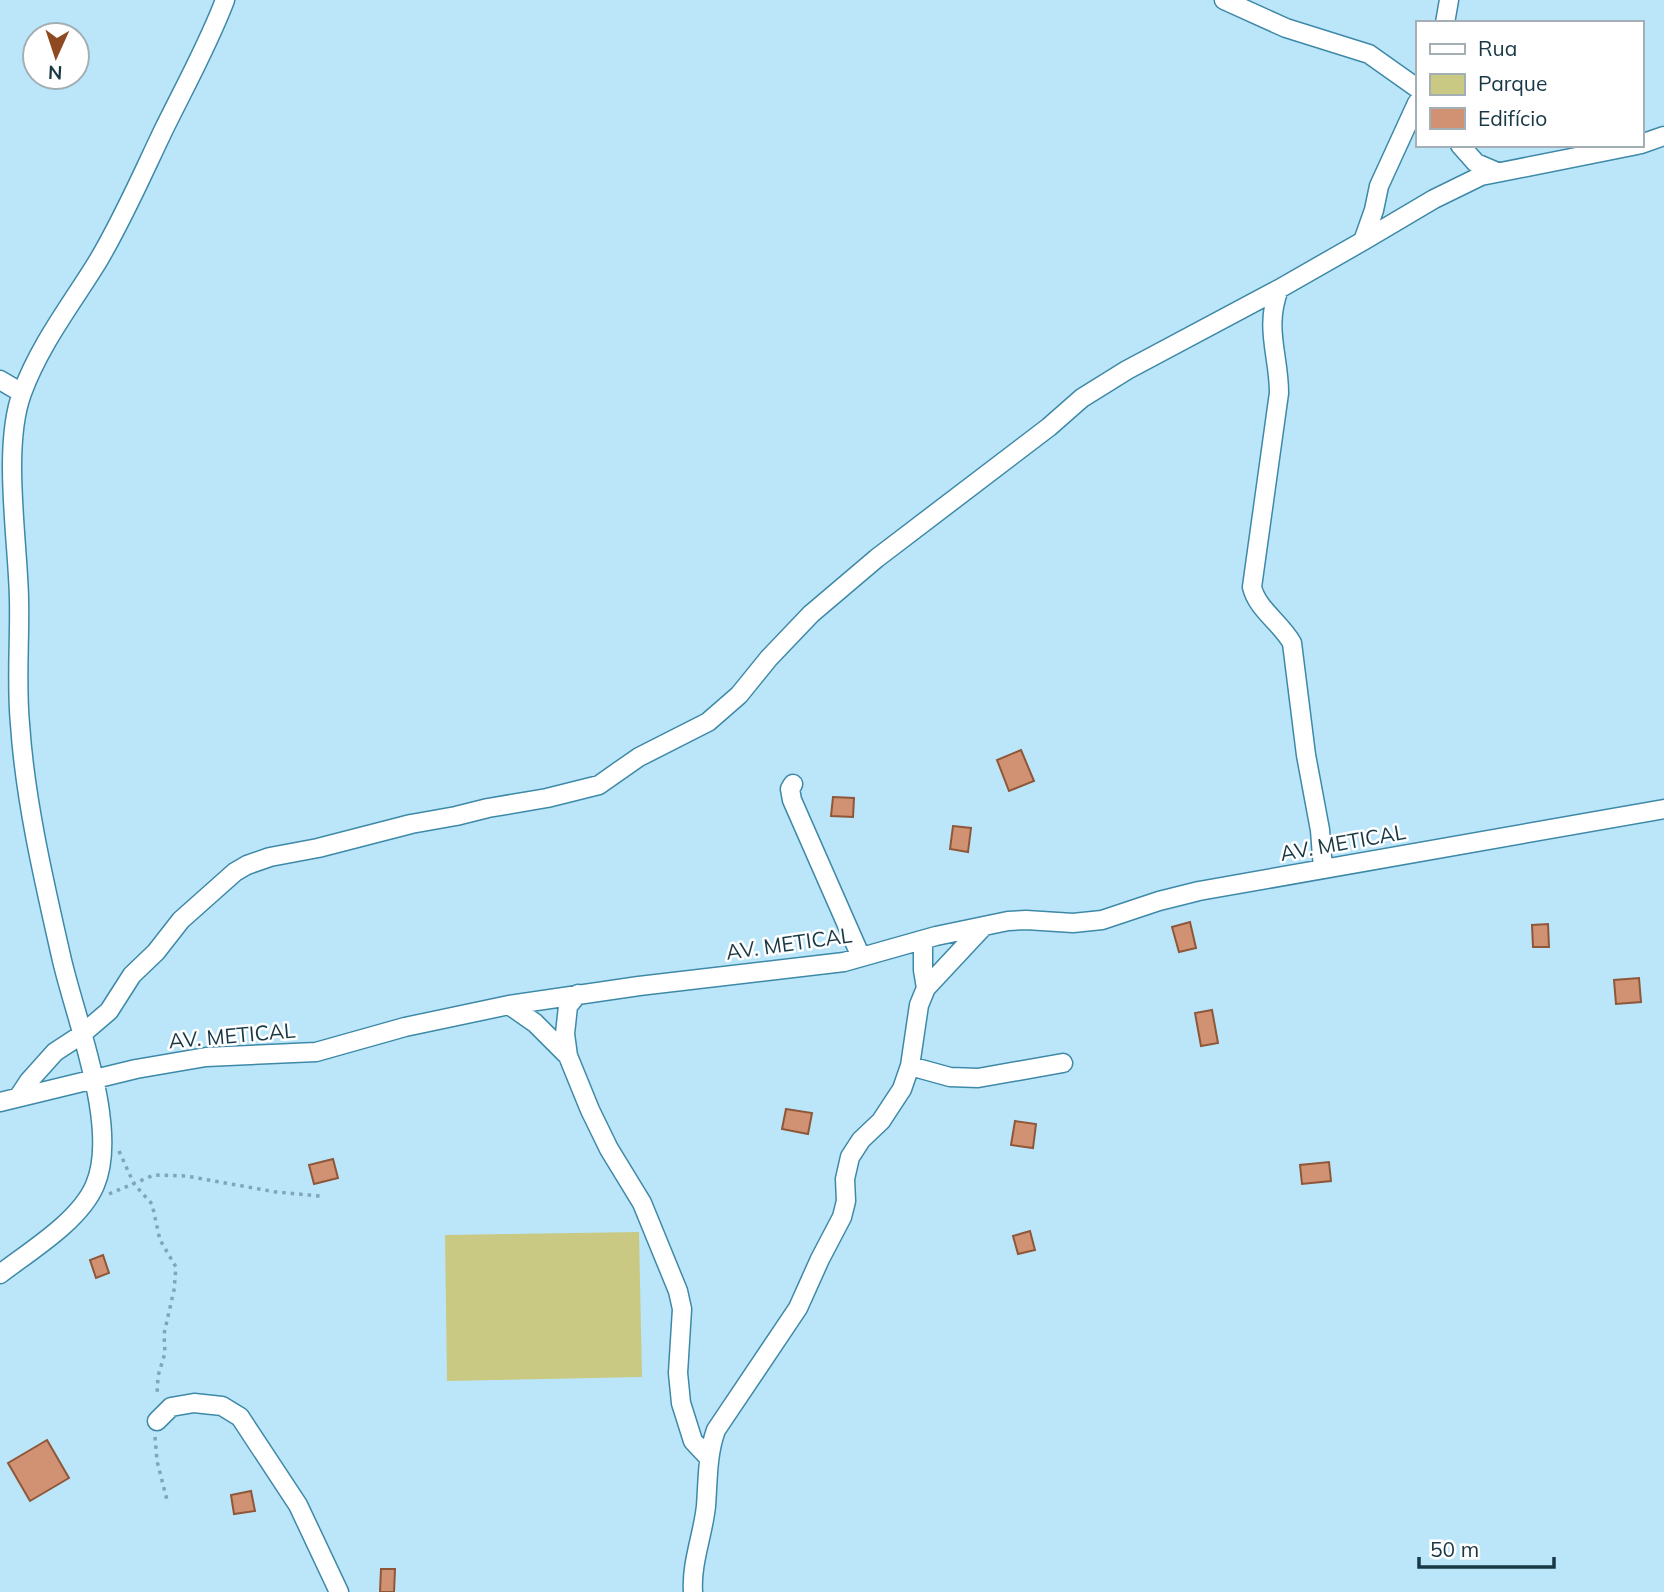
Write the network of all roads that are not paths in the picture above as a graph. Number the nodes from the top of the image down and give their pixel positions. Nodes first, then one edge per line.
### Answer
1 (225, 0) edge
2 (1224, 0) edge
3 (1449, 0) edge
4 (1446, 21) edge
5 (1416, 87) edge
6 (1416, 105) edge
7 (1664, 136) edge
8 (1643, 143) edge
9 (1462, 147) edge
10 (1627, 147) edge
11 (1497, 172) junction
12 (1363, 242) junction
13 (1279, 289) junction
14 (0, 380) edge
15 (22, 393) junction
16 (793, 784) dead end
17 (1664, 808) edge
18 (1323, 869) junction
19 (982, 928) junction
20 (923, 940) junction
21 (898, 947) junction
22 (860, 957) junction
23 (924, 979) junction
24 (578, 994) junction
25 (509, 1005) junction
26 (81, 1035) junction
27 (568, 1056) junction
28 (1063, 1063) dead end
29 (910, 1066) junction
30 (93, 1080) junction
31 (19, 1096) junction
32 (0, 1102) edge
33 (0, 1274) edge
34 (158, 1420) road end
35 (709, 1458) junction
36 (339, 1592) edge
37 (693, 1592) edge

1 - 15 street
2 - 5 street
3 - 4 street
6 - 12 street
7 - 8 street
9 - 11 street
10 - 11 street
11 - 12 street
12 - 13 street
13 - 18 street
13 - 26 street
14 - 15 street
15 - 26 street
16 - 22 street
17 - 18 street, AV. METICAL
18 - 19 street, AV. METICAL
19 - 20 street, AV. METICAL
19 - 23 street
20 - 21 street, AV. METICAL
20 - 23 street
21 - 22 street, AV. METICAL
21 - 23 street
22 - 24 street, AV. METICAL
23 - 29 street
24 - 25 street, AV. METICAL
24 - 27 street
25 - 27 street
25 - 30 street, AV. METICAL
26 - 30 street
26 - 31 street
27 - 35 street
28 - 29 street
29 - 35 street
30 - 31 street, AV. METICAL
30 - 33 street
31 - 32 street, AV. METICAL
34 - 36 street
35 - 37 street

